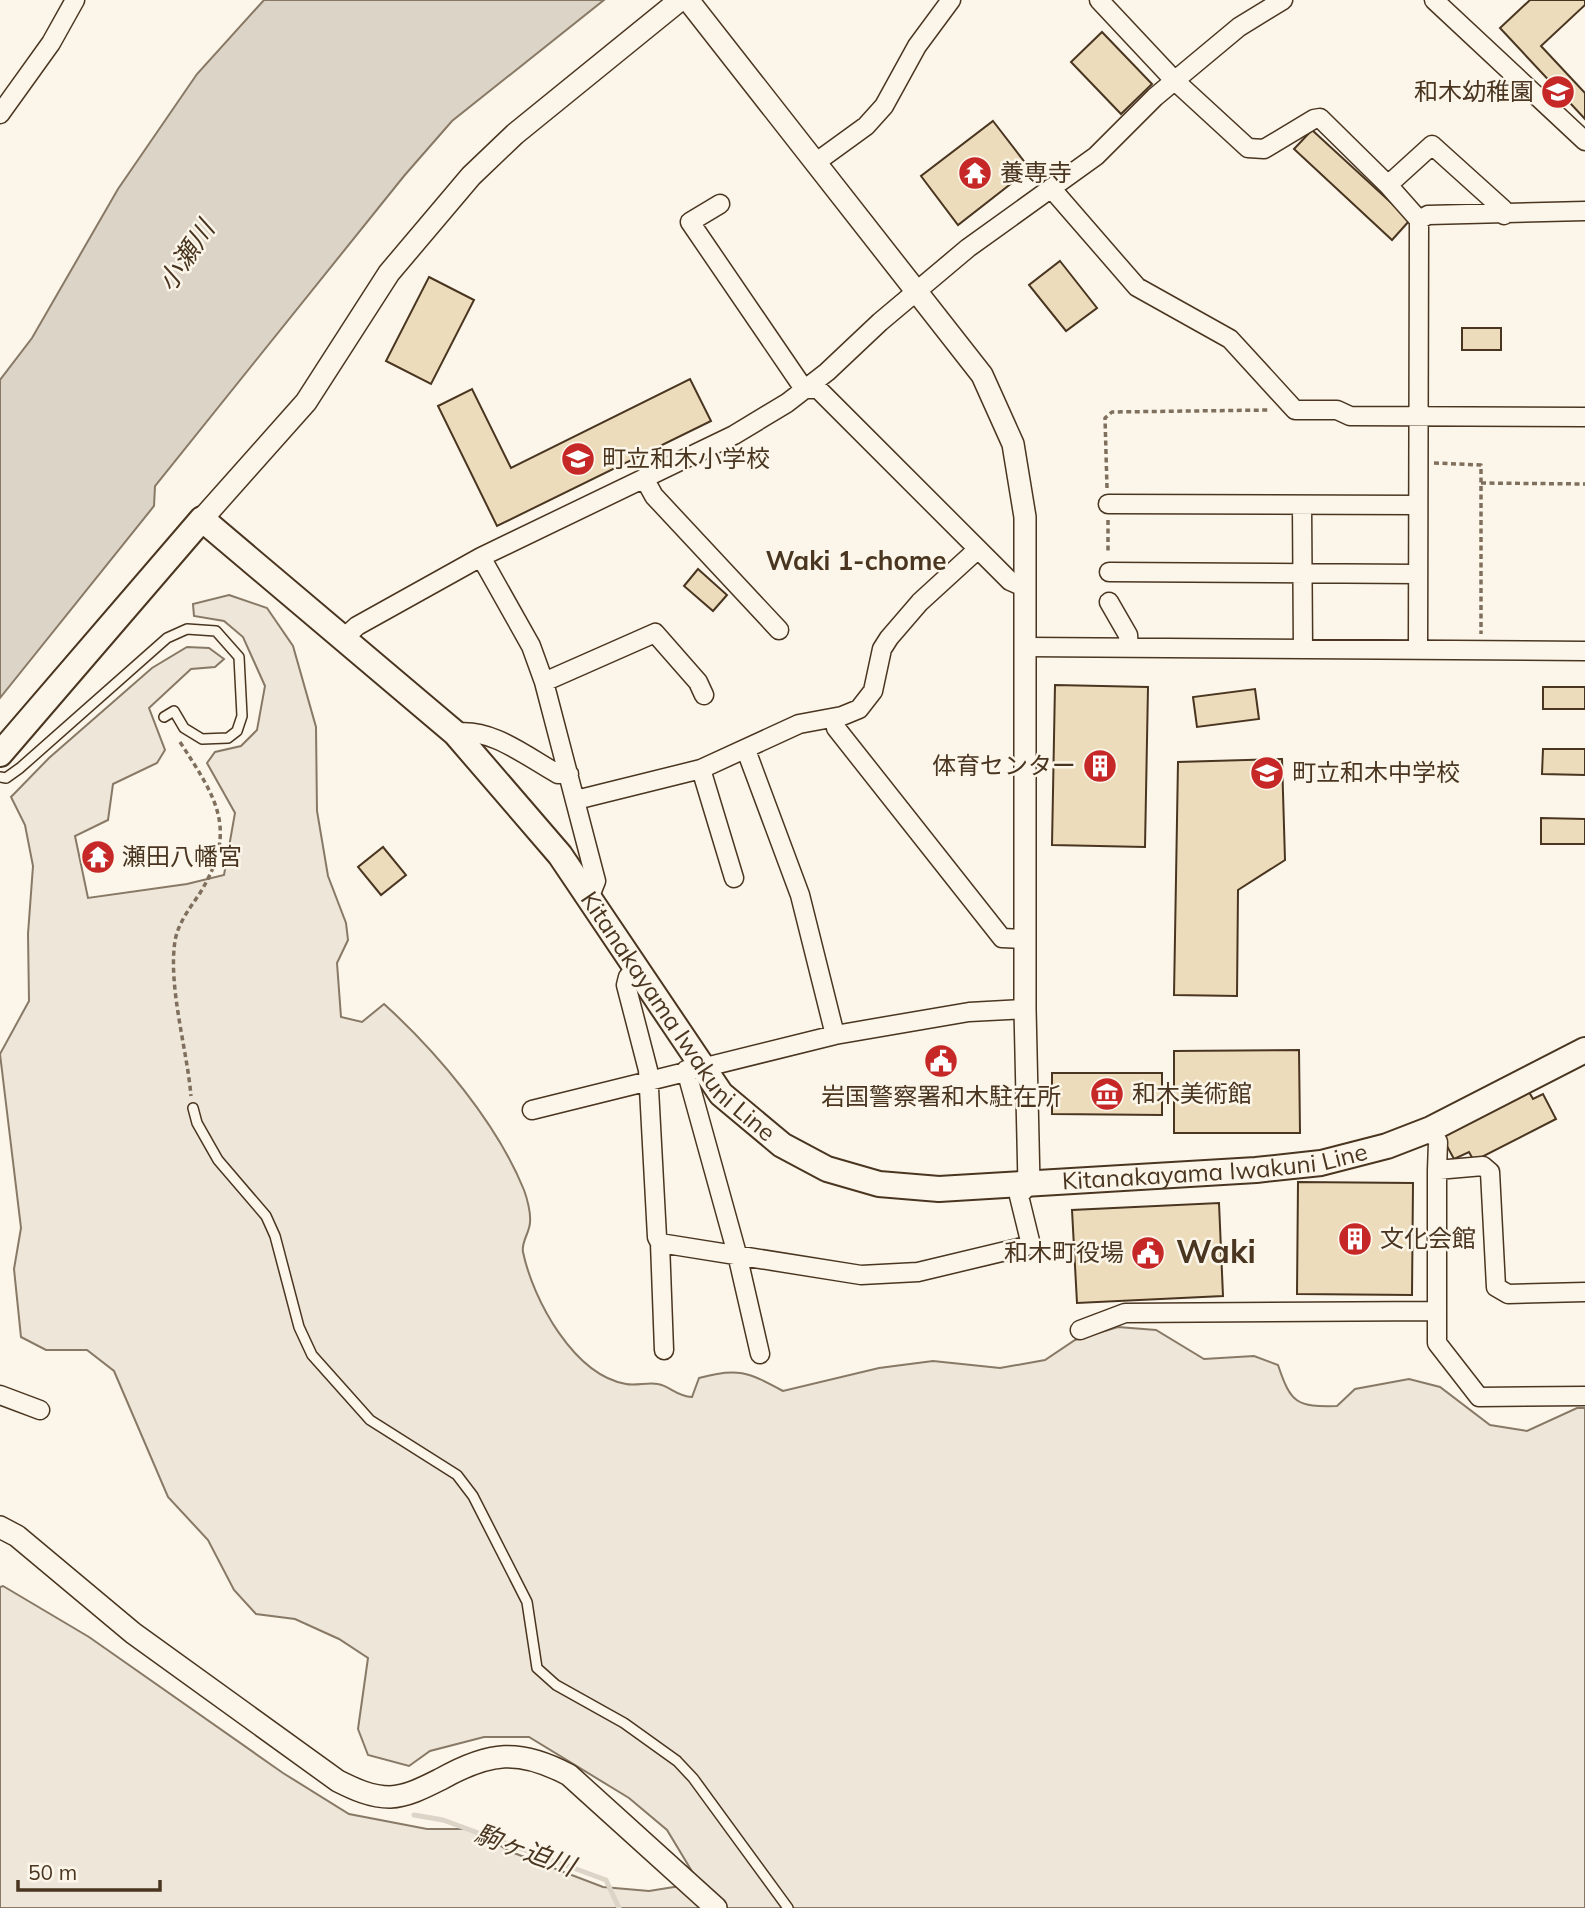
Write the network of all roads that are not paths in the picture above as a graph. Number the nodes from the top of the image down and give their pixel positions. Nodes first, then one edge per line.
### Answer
1 (75, 0) edge
2 (680, 0) edge
3 (688, 0) edge
4 (951, 0) edge
5 (1099, 0) edge
6 (1283, 0) edge
7 (1434, 0) edge
8 (1174, 80) junction
9 (0, 114) edge
10 (1585, 141) edge
11 (815, 163) junction
12 (1388, 185) junction
13 (1051, 188) junction
14 (720, 204) dead end
15 (1585, 211) edge
16 (1504, 215) junction
17 (1419, 220) junction
18 (918, 292) junction
19 (804, 389) junction
20 (1418, 416) junction
21 (1585, 417) edge
22 (644, 478) junction
23 (1108, 504) road end
24 (1302, 505) junction
25 (1418, 505) junction
26 (202, 519) junction
27 (978, 549) junction
28 (481, 557) junction
29 (1109, 572) road end
30 (1418, 574) junction
31 (1302, 575) junction
32 (1026, 588) junction
33 (1109, 601) dead end
34 (779, 630) dead end
35 (345, 637) junction
36 (1027, 647) junction
37 (1129, 648) junction
38 (1303, 649) junction
39 (1418, 649) junction
40 (1585, 652) edge
41 (544, 682) junction
42 (704, 695) dead end
43 (164, 717) road end
44 (834, 718) junction
45 (455, 733) junction
46 (746, 750) junction
47 (0, 754) edge
48 (701, 769) junction
49 (569, 774) junction
50 (0, 777) edge
51 (576, 800) junction
52 (734, 878) dead end
53 (590, 896) junction
54 (1025, 939) junction
55 (637, 967) junction
56 (1025, 1009) junction
57 (835, 1035) junction
58 (1585, 1050) edge
59 (694, 1069) junction
60 (648, 1080) junction
61 (192, 1108) road end
62 (532, 1110) dead end
63 (1431, 1129) junction
64 (1437, 1170) junction
65 (1029, 1184) junction
66 (660, 1244) junction
67 (737, 1255) junction
68 (1585, 1292) edge
69 (1437, 1311) junction
70 (1080, 1330) dead end
71 (664, 1350) dead end
72 (760, 1354) dead end
73 (0, 1395) edge
74 (1585, 1396) edge
75 (40, 1410) dead end
76 (0, 1527) edge
77 (716, 1908) edge
78 (788, 1908) edge

1 - 9 street
2 - 26 street
3 - 11 street
4 - 11 street
5 - 8 street
6 - 8 street
7 - 10 street
8 - 12 street
8 - 13 street
11 - 18 street
12 - 16 street
12 - 17 street
13 - 18 street
13 - 20 street
14 - 19 street
15 - 16 street
16 - 17 street
17 - 20 street
18 - 19 street
18 - 32 street
19 - 22 street
19 - 27 street
20 - 21 street
20 - 25 street
22 - 28 street
22 - 34 street
23 - 24 street
24 - 25 street
24 - 31 street
25 - 30 street
26 - 35 main road, Kitanakayama Iwakuni Line
26 - 47 main road
27 - 32 street
27 - 44 street
28 - 35 street
28 - 41 street
29 - 31 street
30 - 31 street
30 - 39 street
31 - 38 street
32 - 36 street
33 - 37 street
35 - 45 main road, Kitanakayama Iwakuni Line
36 - 37 street
36 - 54 street
37 - 38 street
38 - 39 street
39 - 40 street
41 - 42 street
41 - 49 street
43 - 50 lane
44 - 46 street
44 - 54 street
45 - 49 street
45 - 53 main road, Kitanakayama Iwakuni Line
46 - 48 street
46 - 57 street
48 - 51 street
48 - 52 street
49 - 51 street
51 - 53 street
53 - 55 main road, Kitanakayama Iwakuni Line
54 - 56 street
55 - 59 main road, Kitanakayama Iwakuni Line
55 - 60 street
56 - 57 street
56 - 65 street
57 - 59 street
58 - 63 main road, Kitanakayama Iwakuni Line
59 - 60 street
59 - 65 main road, Kitanakayama Iwakuni Line
59 - 67 street
60 - 62 street
60 - 66 street
61 - 78 lane
63 - 64 street
63 - 65 main road, Kitanakayama Iwakuni Line
64 - 68 street
64 - 69 street
65 - 67 street
66 - 67 street
66 - 71 street
67 - 72 street
69 - 70 street
69 - 74 street
73 - 75 street
76 - 77 street

